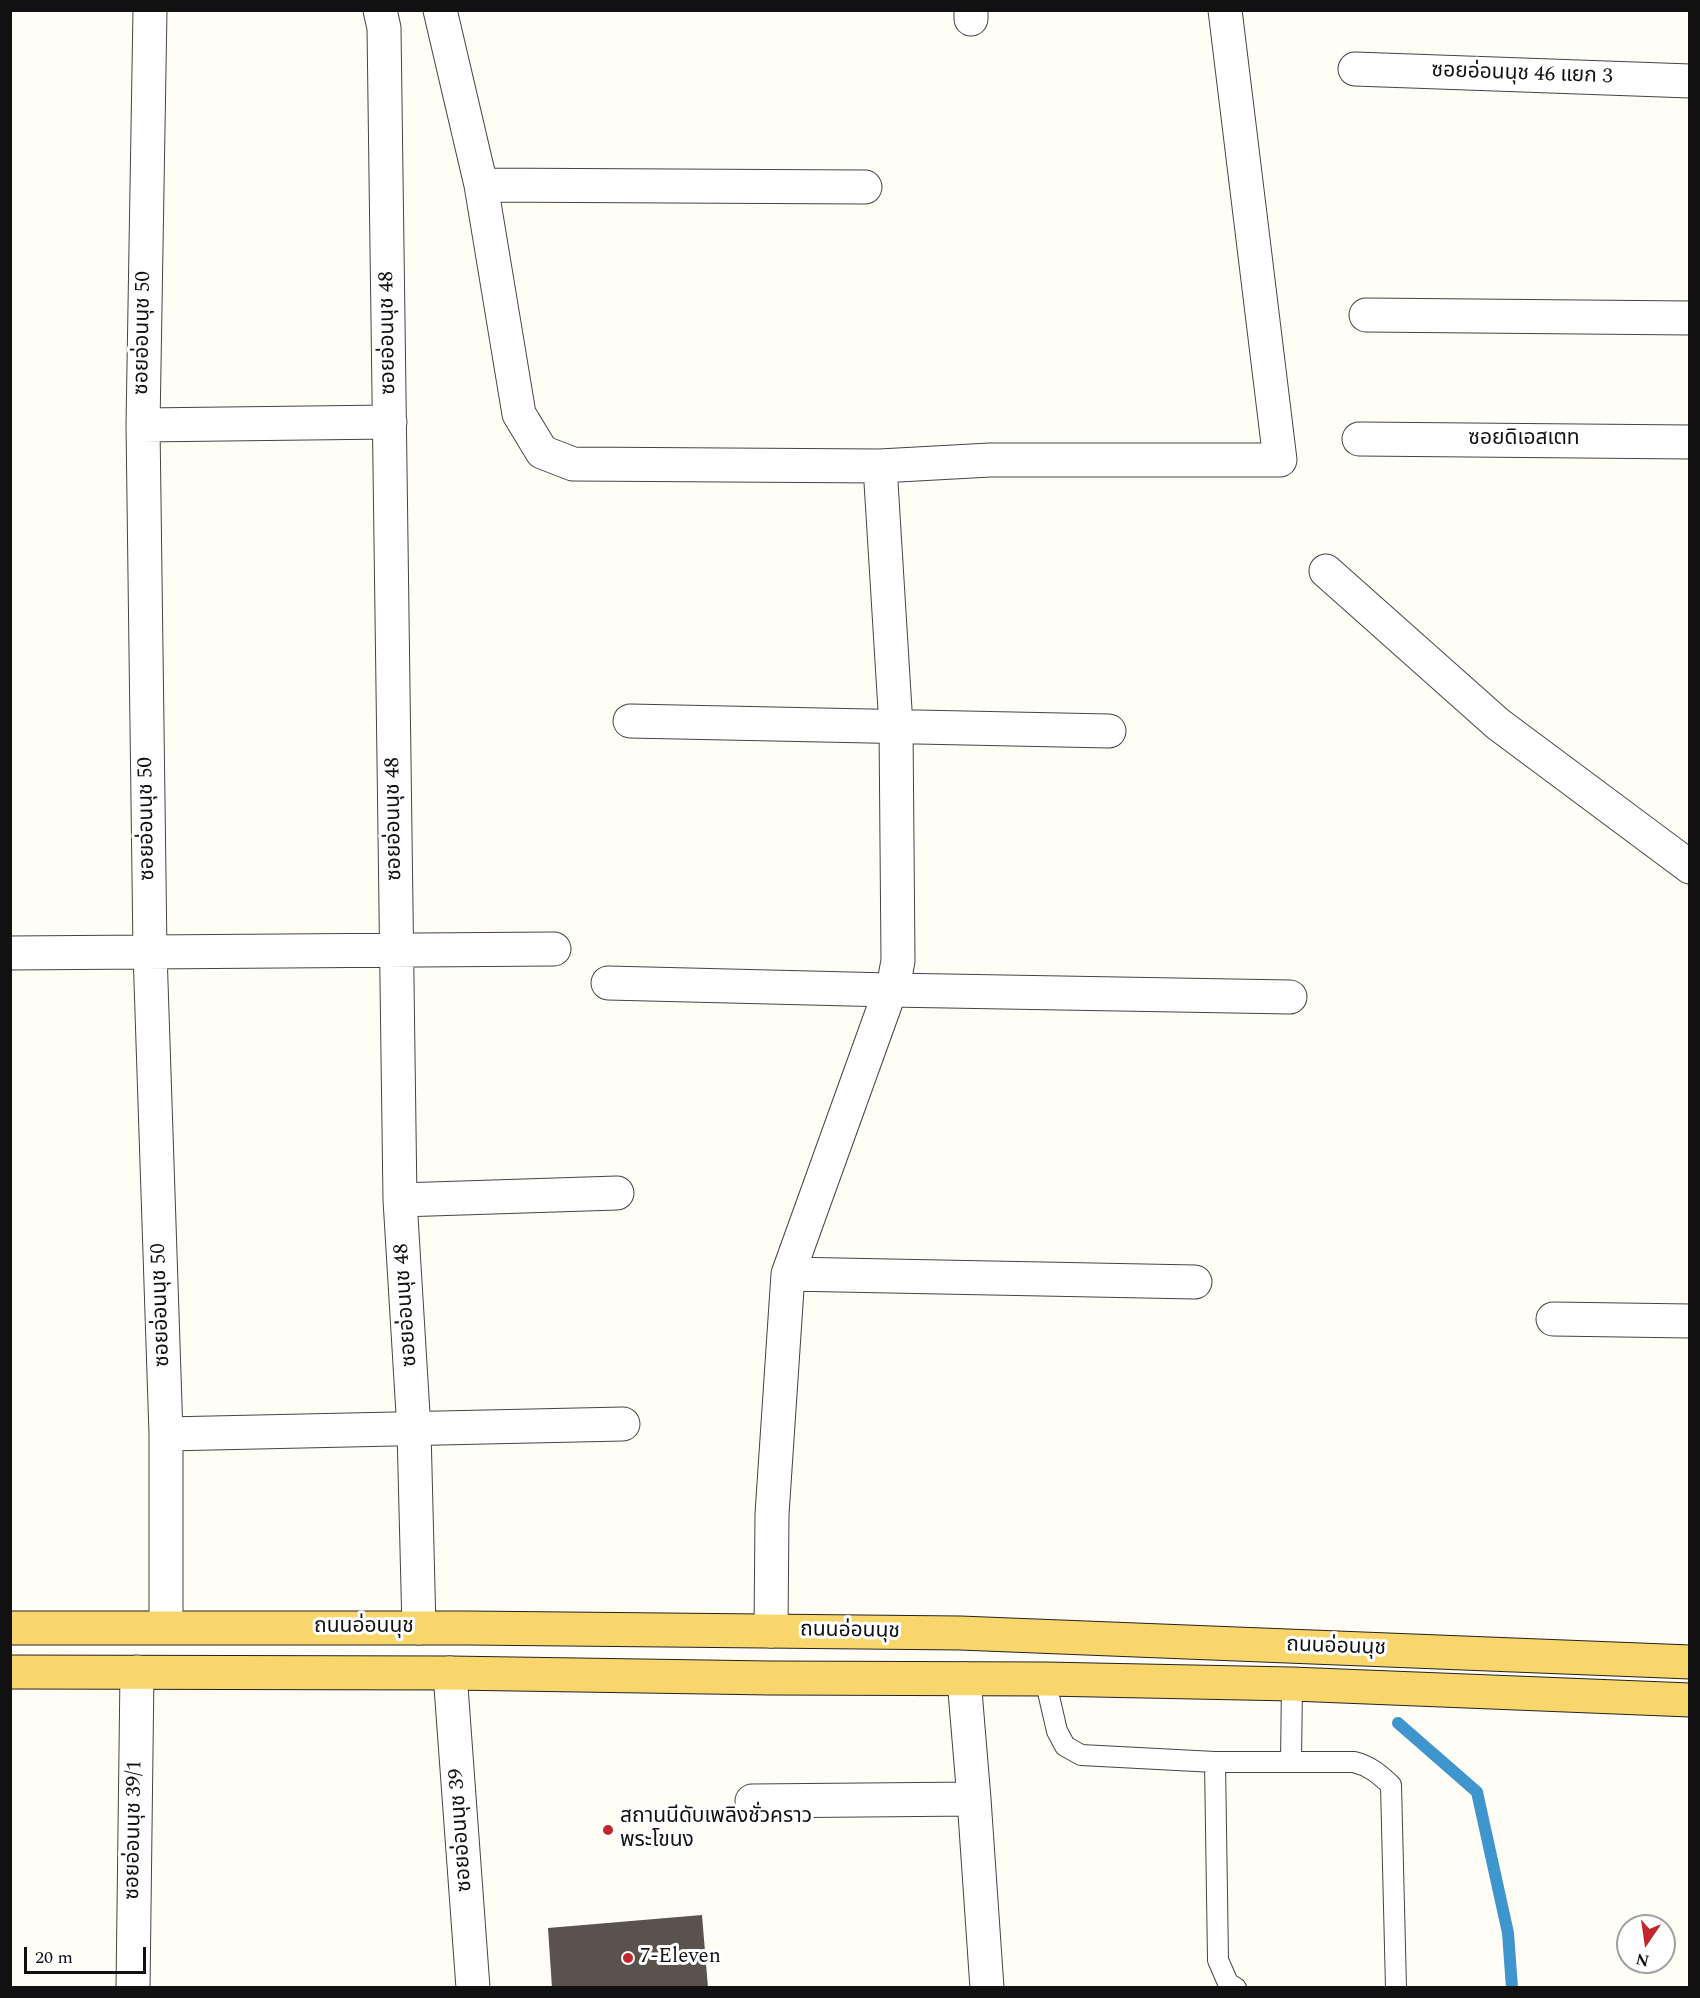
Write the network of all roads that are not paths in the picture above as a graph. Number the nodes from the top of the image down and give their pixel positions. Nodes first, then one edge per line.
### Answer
1 (150, 10) edge
2 (380, 10) edge
3 (441, 10) edge
4 (1225, 10) edge
5 (1355, 69) dead end
6 (1689, 81) edge
7 (481, 186) junction
8 (865, 188) dead end
9 (1366, 315) dead end
10 (1689, 318) edge
11 (390, 422) junction
12 (143, 425) junction
13 (1359, 439) dead end
14 (1689, 442) edge
15 (880, 466) junction
16 (1326, 571) dead end
17 (630, 721) dead end
18 (896, 726) junction
19 (1109, 731) dead end
20 (1689, 867) edge
21 (554, 949) dead end
22 (397, 950) junction
23 (150, 952) junction
24 (10, 953) edge
25 (608, 983) dead end
26 (890, 990) junction
27 (1290, 997) dead end
28 (617, 1193) dead end
29 (400, 1200) junction
30 (788, 1274) junction
31 (1195, 1282) dead end
32 (1553, 1319) dead end
33 (1689, 1321) edge
34 (622, 1424) dead end
35 (414, 1430) junction
36 (166, 1434) junction
37 (166, 1627) junction
38 (10, 1628) edge
39 (433, 1628) junction
40 (771, 1631) junction
41 (960, 1633) junction
42 (1689, 1662) edge
43 (10, 1672) edge
44 (137, 1672) junction
45 (435, 1673) junction
46 (770, 1678) junction
47 (964, 1679) junction
48 (1045, 1679) junction
49 (1292, 1684) junction
50 (1689, 1700) edge
51 (1291, 1761) junction
52 (1215, 1762) junction
53 (974, 1799) junction
54 (752, 1800) dead end
55 (133, 1988) edge
56 (473, 1988) edge
57 (987, 1988) edge
58 (1236, 1988) edge
59 (1396, 1988) edge

1 - 12 street, ซอยอ่อนนุช 50
2 - 11 street, ซอยอ่อนนุช 48
3 - 7 street
4 - 15 street
5 - 6 street, ซอยอ่อนนุช 46 แยก 3
7 - 8 street
7 - 15 street
9 - 10 street
11 - 12 street
11 - 22 street, ซอยอ่อนนุช 48
12 - 23 street, ซอยอ่อนนุช 50
13 - 14 street, ซอยดิเอสเตท
15 - 18 street
16 - 20 street
17 - 18 street
18 - 19 street
18 - 26 street
21 - 22 street
22 - 23 street
22 - 29 street, ซอยอ่อนนุช 48
23 - 24 street
23 - 36 street, ซอยอ่อนนุช 50
25 - 26 street
26 - 27 street
26 - 30 street
28 - 29 street
29 - 35 street, ซอยอ่อนนุช 48
30 - 31 street
30 - 40 street
32 - 33 street
34 - 35 street
35 - 36 street
35 - 39 street, ซอยอ่อนนุช 48
36 - 37 street, ซอยอ่อนนุช 50
37 - 38 main road, ถนนอ่อนนุช
37 - 39 main road, ถนนอ่อนนุช
37 - 44 main road
39 - 40 main road, ถนนอ่อนนุช
39 - 45 main road
40 - 41 main road, ถนนอ่อนนุช
40 - 46 main road
41 - 42 main road, ถนนอ่อนนุช
41 - 47 main road
43 - 44 main road, ถนนอ่อนนุช
44 - 45 main road, ถนนอ่อนนุช
44 - 55 street, ซอยอ่อนนุช 39/1
45 - 46 main road, ถนนอ่อนนุช
45 - 56 street, ซอยอ่อนนุช 39
46 - 47 main road, ถนนอ่อนนุช
47 - 48 main road, ถนนอ่อนนุช
47 - 53 street
48 - 49 main road, ถนนอ่อนนุช
48 - 52 lane
49 - 50 main road, ถนนอ่อนนุช
49 - 51 lane
51 - 52 lane
51 - 59 lane
52 - 58 lane
53 - 54 street
53 - 57 street

